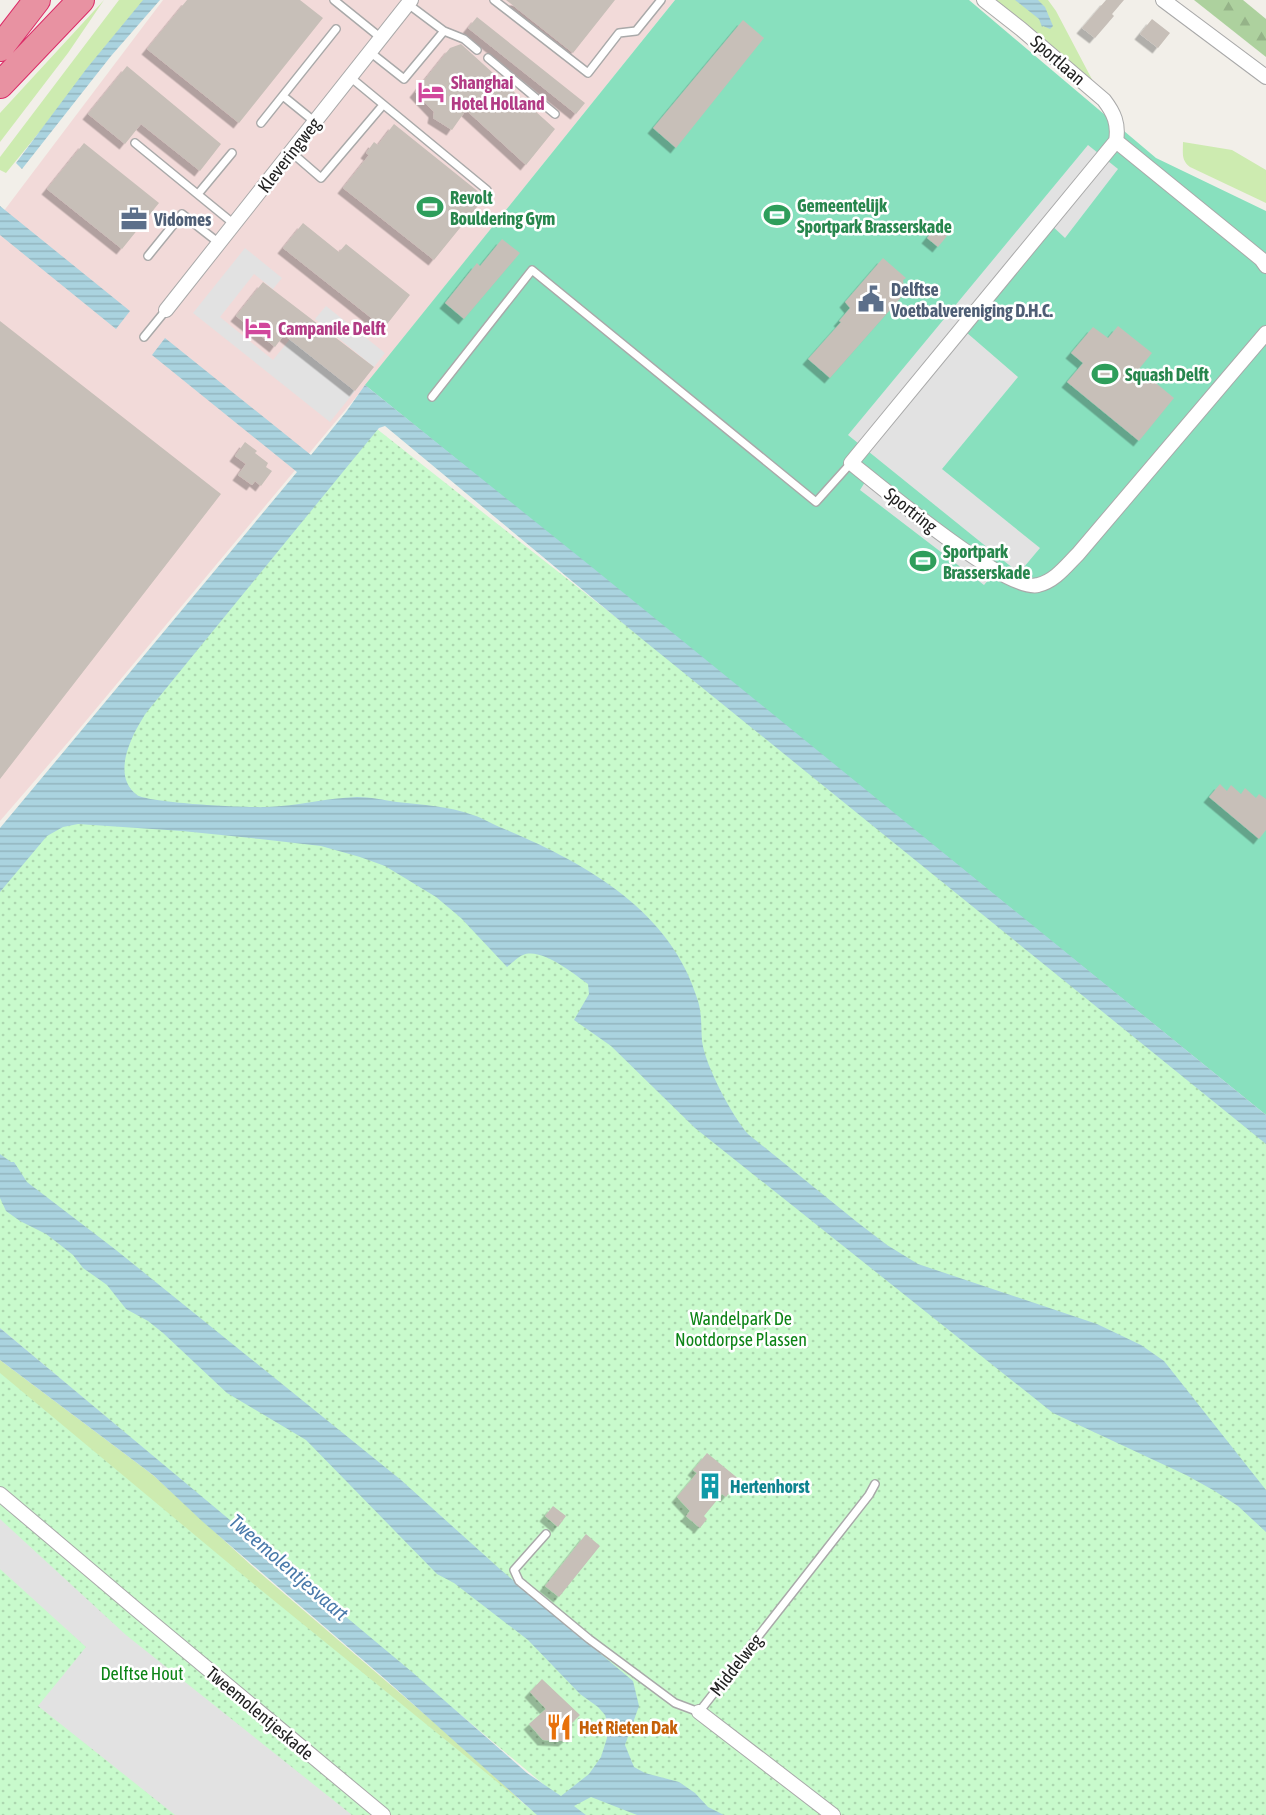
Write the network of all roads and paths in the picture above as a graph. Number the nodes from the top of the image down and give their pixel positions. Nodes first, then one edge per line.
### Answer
1 (37, 0) edge
2 (81, 0) edge
3 (334, 0) edge
4 (494, 0) edge
5 (661, 0) edge
6 (984, 0) edge
7 (1163, 0) edge
8 (410, 2) edge
9 (336, 29) dead end
10 (444, 31) junction
11 (381, 38) junction
12 (0, 48) edge
13 (477, 50) dead end
14 (370, 52) junction
15 (488, 58) dead end
16 (1266, 77) edge
17 (350, 78) junction
18 (0, 85) edge
19 (283, 96) junction
20 (383, 105) junction
21 (555, 114) dead end
22 (315, 122) junction
23 (261, 123) dead end
24 (1117, 135) junction
25 (135, 143) dead end
26 (291, 152) junction
27 (232, 153) dead end
28 (487, 190) dead end
29 (198, 194) junction
30 (234, 224) junction
31 (219, 243) junction
32 (148, 256) dead end
33 (1266, 266) edge
34 (166, 310) joint
35 (1266, 333) edge
36 (144, 337) dead end
37 (432, 397) dead end
38 (851, 463) junction
39 (875, 1484) dead end
40 (0, 1494) edge
41 (546, 1534) dead end
42 (699, 1712) junction
43 (383, 1815) edge
44 (832, 1815) edge

1 - 12 highway
2 - 18 highway
3 - 11 lane
4 - 5 lane
6 - 24 street, Sportlaan
7 - 16 street
8 - 10 lane
8 - 11 street, Kleveringweg
9 - 19 lane
10 - 13 lane
10 - 14 lane
11 - 14 street, Kleveringweg
14 - 17 street, Kleveringweg
15 - 21 lane
17 - 20 lane
17 - 22 street, Kleveringweg
19 - 22 lane
19 - 23 lane
20 - 26 lane
20 - 28 lane
22 - 26 street, Kleveringweg
24 - 33 street
24 - 38 street
25 - 29 lane
26 - 30 street, Kleveringweg
27 - 29 lane
29 - 30 lane
30 - 31 street, Kleveringweg
31 - 32 lane
31 - 34 street, Kleveringweg
34 - 36 lane
35 - 38 street, Sportring
37 - 38 lane
39 - 42 lane, Middelweg
40 - 43 street, Tweemolentjeskade
41 - 42 lane
42 - 44 street, Middelweg

